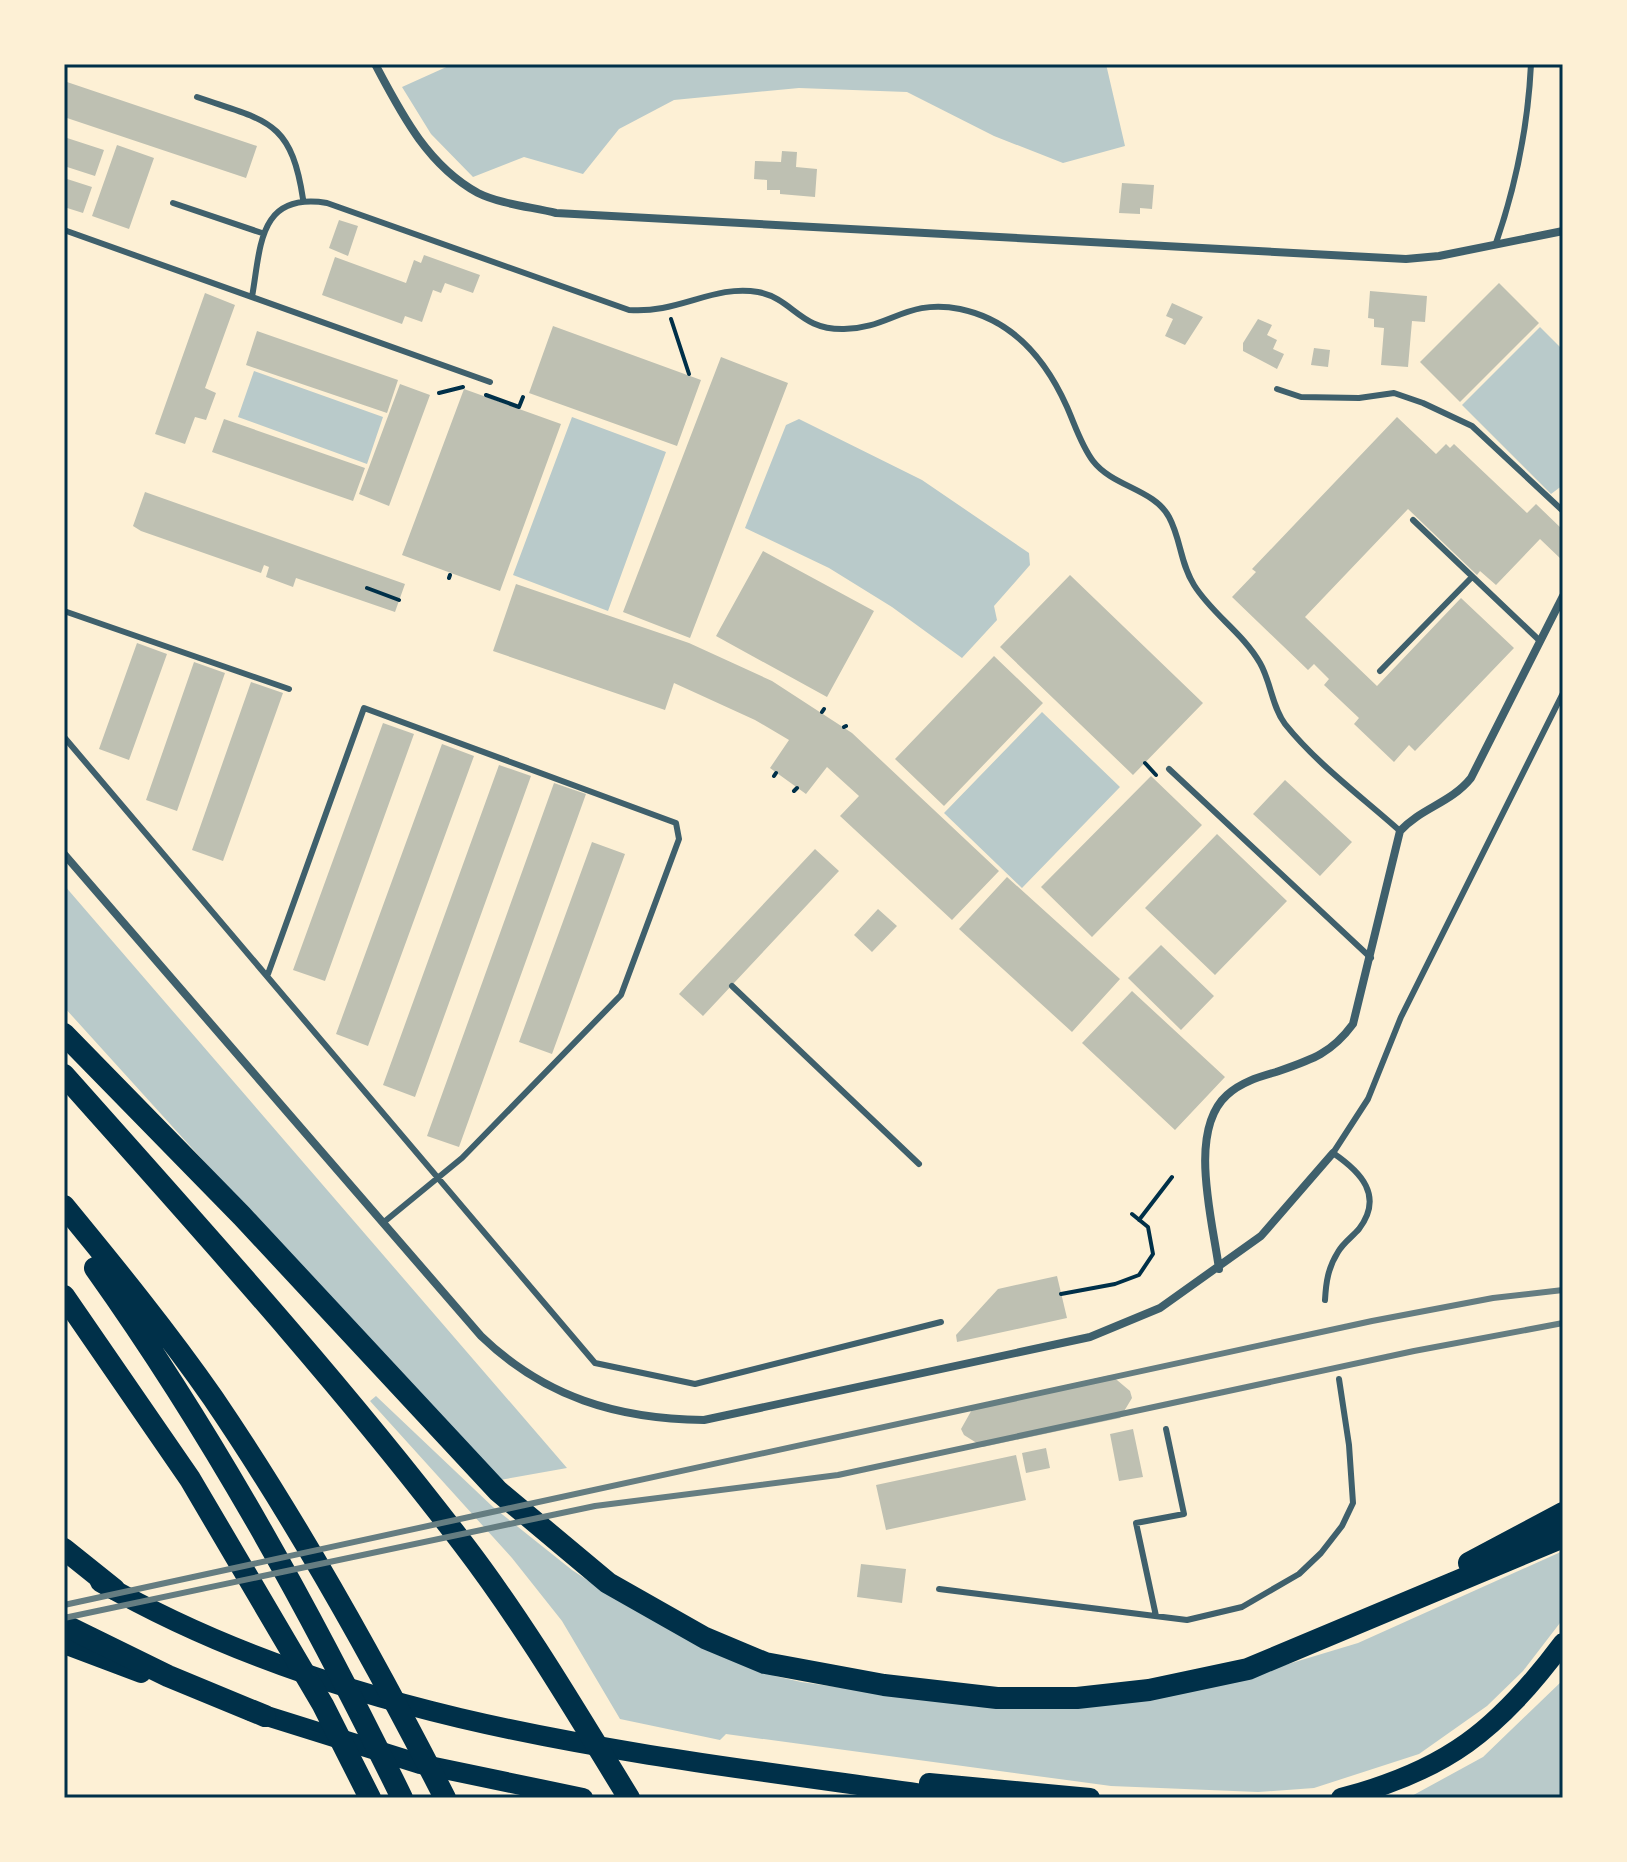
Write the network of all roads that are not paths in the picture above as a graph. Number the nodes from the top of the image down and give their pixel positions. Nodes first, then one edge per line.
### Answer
1 (375, 64) edge
2 (1531, 64) edge
3 (197, 97) dead end
4 (303, 199) junction
5 (173, 203) dead end
6 (64, 230) edge
7 (1563, 231) edge
8 (262, 233) junction
9 (1496, 243) junction
10 (252, 297) junction
11 (490, 382) dead end
12 (1277, 389) dead end
13 (1563, 511) edge
14 (1413, 520) dead end
15 (1472, 577) junction
16 (1563, 596) edge
17 (64, 611) edge
18 (1540, 641) junction
19 (1380, 671) dead end
20 (289, 689) dead end
21 (1563, 693) edge
22 (64, 737) edge
23 (1169, 769) dead end
24 (1400, 831) junction
25 (64, 854) edge
26 (1371, 958) junction
27 (268, 974) junction
28 (732, 986) dead end
29 (64, 1034) edge
30 (64, 1075) edge
31 (1333, 1153) junction
32 (919, 1164) dead end
33 (437, 1180) junction
34 (64, 1206) edge
35 (384, 1222) junction
36 (64, 1225) edge
37 (1219, 1269) junction
38 (64, 1296) edge
39 (1325, 1300) dead end
40 (941, 1322) dead end
41 (1339, 1379) dead end
42 (1166, 1429) dead end
43 (1563, 1513) edge
44 (1563, 1537) edge
45 (64, 1549) edge
46 (64, 1561) edge
47 (114, 1589) junction
48 (939, 1589) dead end
49 (1156, 1616) junction
50 (64, 1625) edge
51 (524, 1629) junction
52 (1327, 1638) junction
53 (1563, 1643) edge
54 (64, 1644) edge
55 (323, 1705) junction
56 (265, 1716) junction
57 (757, 1770) junction
58 (358, 1798) edge
59 (370, 1798) edge
60 (402, 1798) edge
61 (445, 1798) edge
62 (583, 1798) edge
63 (617, 1798) edge
64 (629, 1798) edge
65 (951, 1798) edge
66 (1090, 1798) edge
67 (1341, 1798) edge

1 - 9 street
2 - 9 lane
3 - 4 lane
4 - 8 lane
4 - 24 lane
5 - 8 lane
6 - 10 lane
7 - 9 street
8 - 10 lane
10 - 11 lane
12 - 13 lane
14 - 15 lane
15 - 18 lane
15 - 19 lane
16 - 18 street
17 - 20 lane
18 - 24 street
21 - 31 lane
22 - 27 lane
23 - 26 lane
24 - 26 street
25 - 35 street
26 - 37 street
27 - 33 lane
27 - 33 lane
28 - 32 lane
29 - 52 highway
30 - 51 highway
31 - 37 street
31 - 39 lane
33 - 35 lane
33 - 40 lane
34 - 61 highway
35 - 37 street
36 - 60 highway
38 - 55 highway
41 - 49 lane
42 - 49 lane
43 - 52 highway
44 - 52 highway
45 - 47 highway
46 - 47 main road
47 - 57 main road
48 - 49 lane
50 - 56 highway
51 - 63 highway
51 - 64 highway
53 - 67 main road
54 - 56 main road
55 - 58 highway
55 - 59 highway
56 - 62 main road
57 - 65 main road
57 - 66 main road

